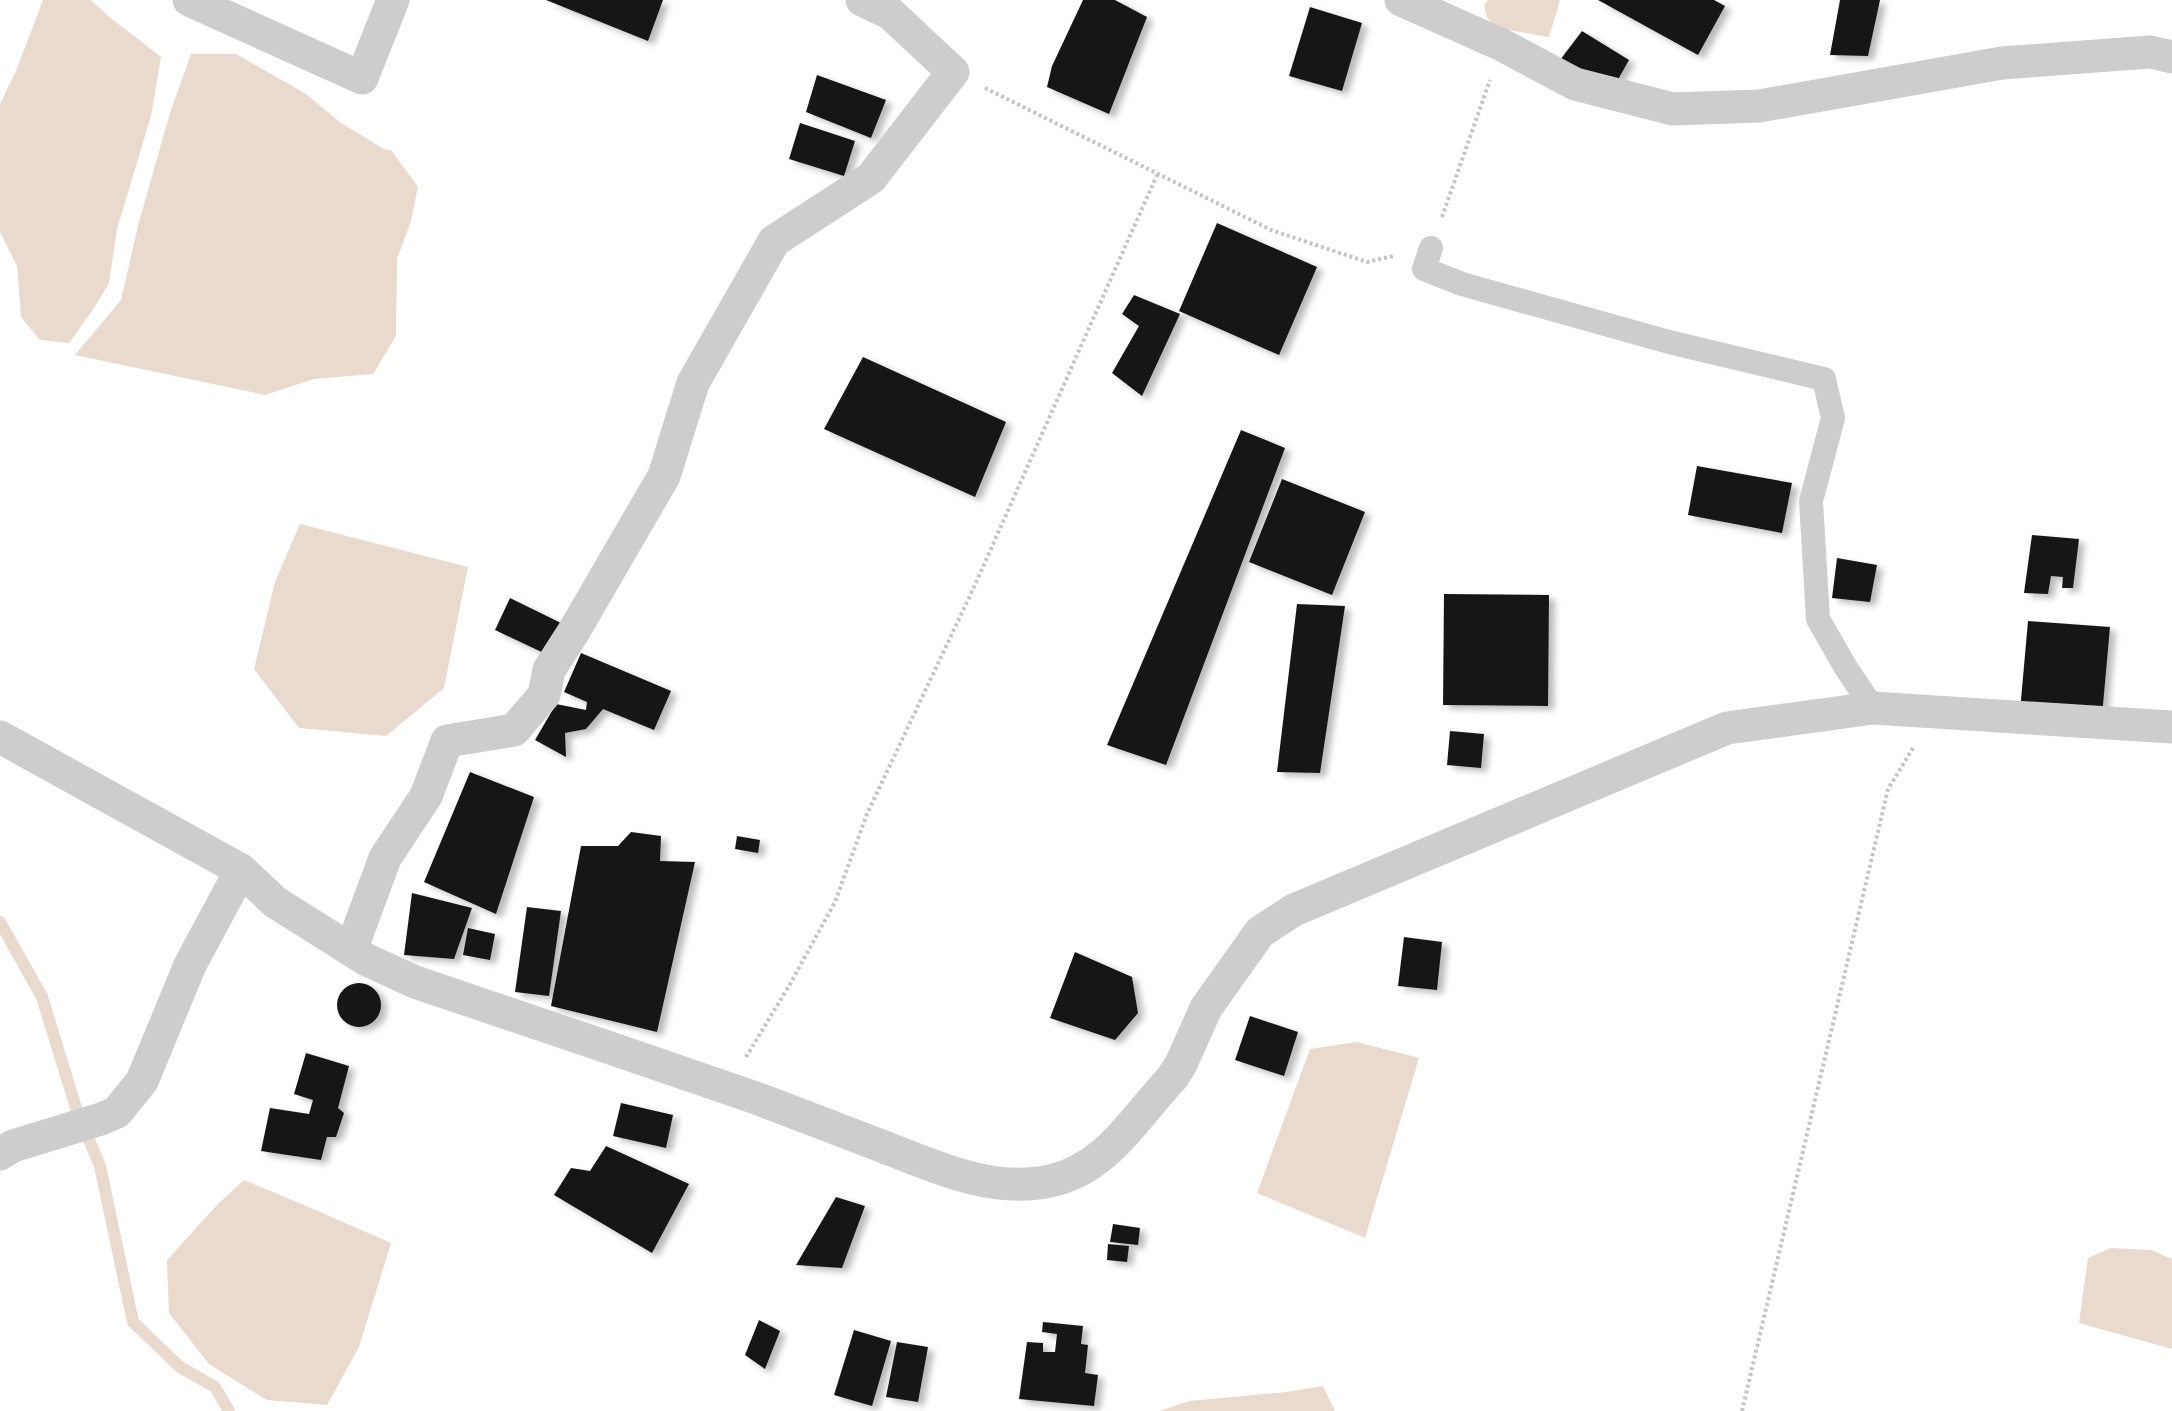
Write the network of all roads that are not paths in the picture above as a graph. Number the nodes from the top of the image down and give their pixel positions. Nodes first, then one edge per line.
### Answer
1 (189, 0) edge
2 (393, 0) edge
3 (862, 0) edge
4 (1401, 0) edge
5 (2172, 57) edge
6 (1431, 248) road end
7 (1873, 708) junction
8 (2172, 727) edge
9 (0, 736) edge
10 (241, 870) junction
11 (351, 950) junction
12 (0, 1154) edge

1 - 2 street
3 - 11 street
4 - 5 street
6 - 7 lane
7 - 8 street
7 - 11 street
9 - 10 street
10 - 11 street
10 - 12 street

